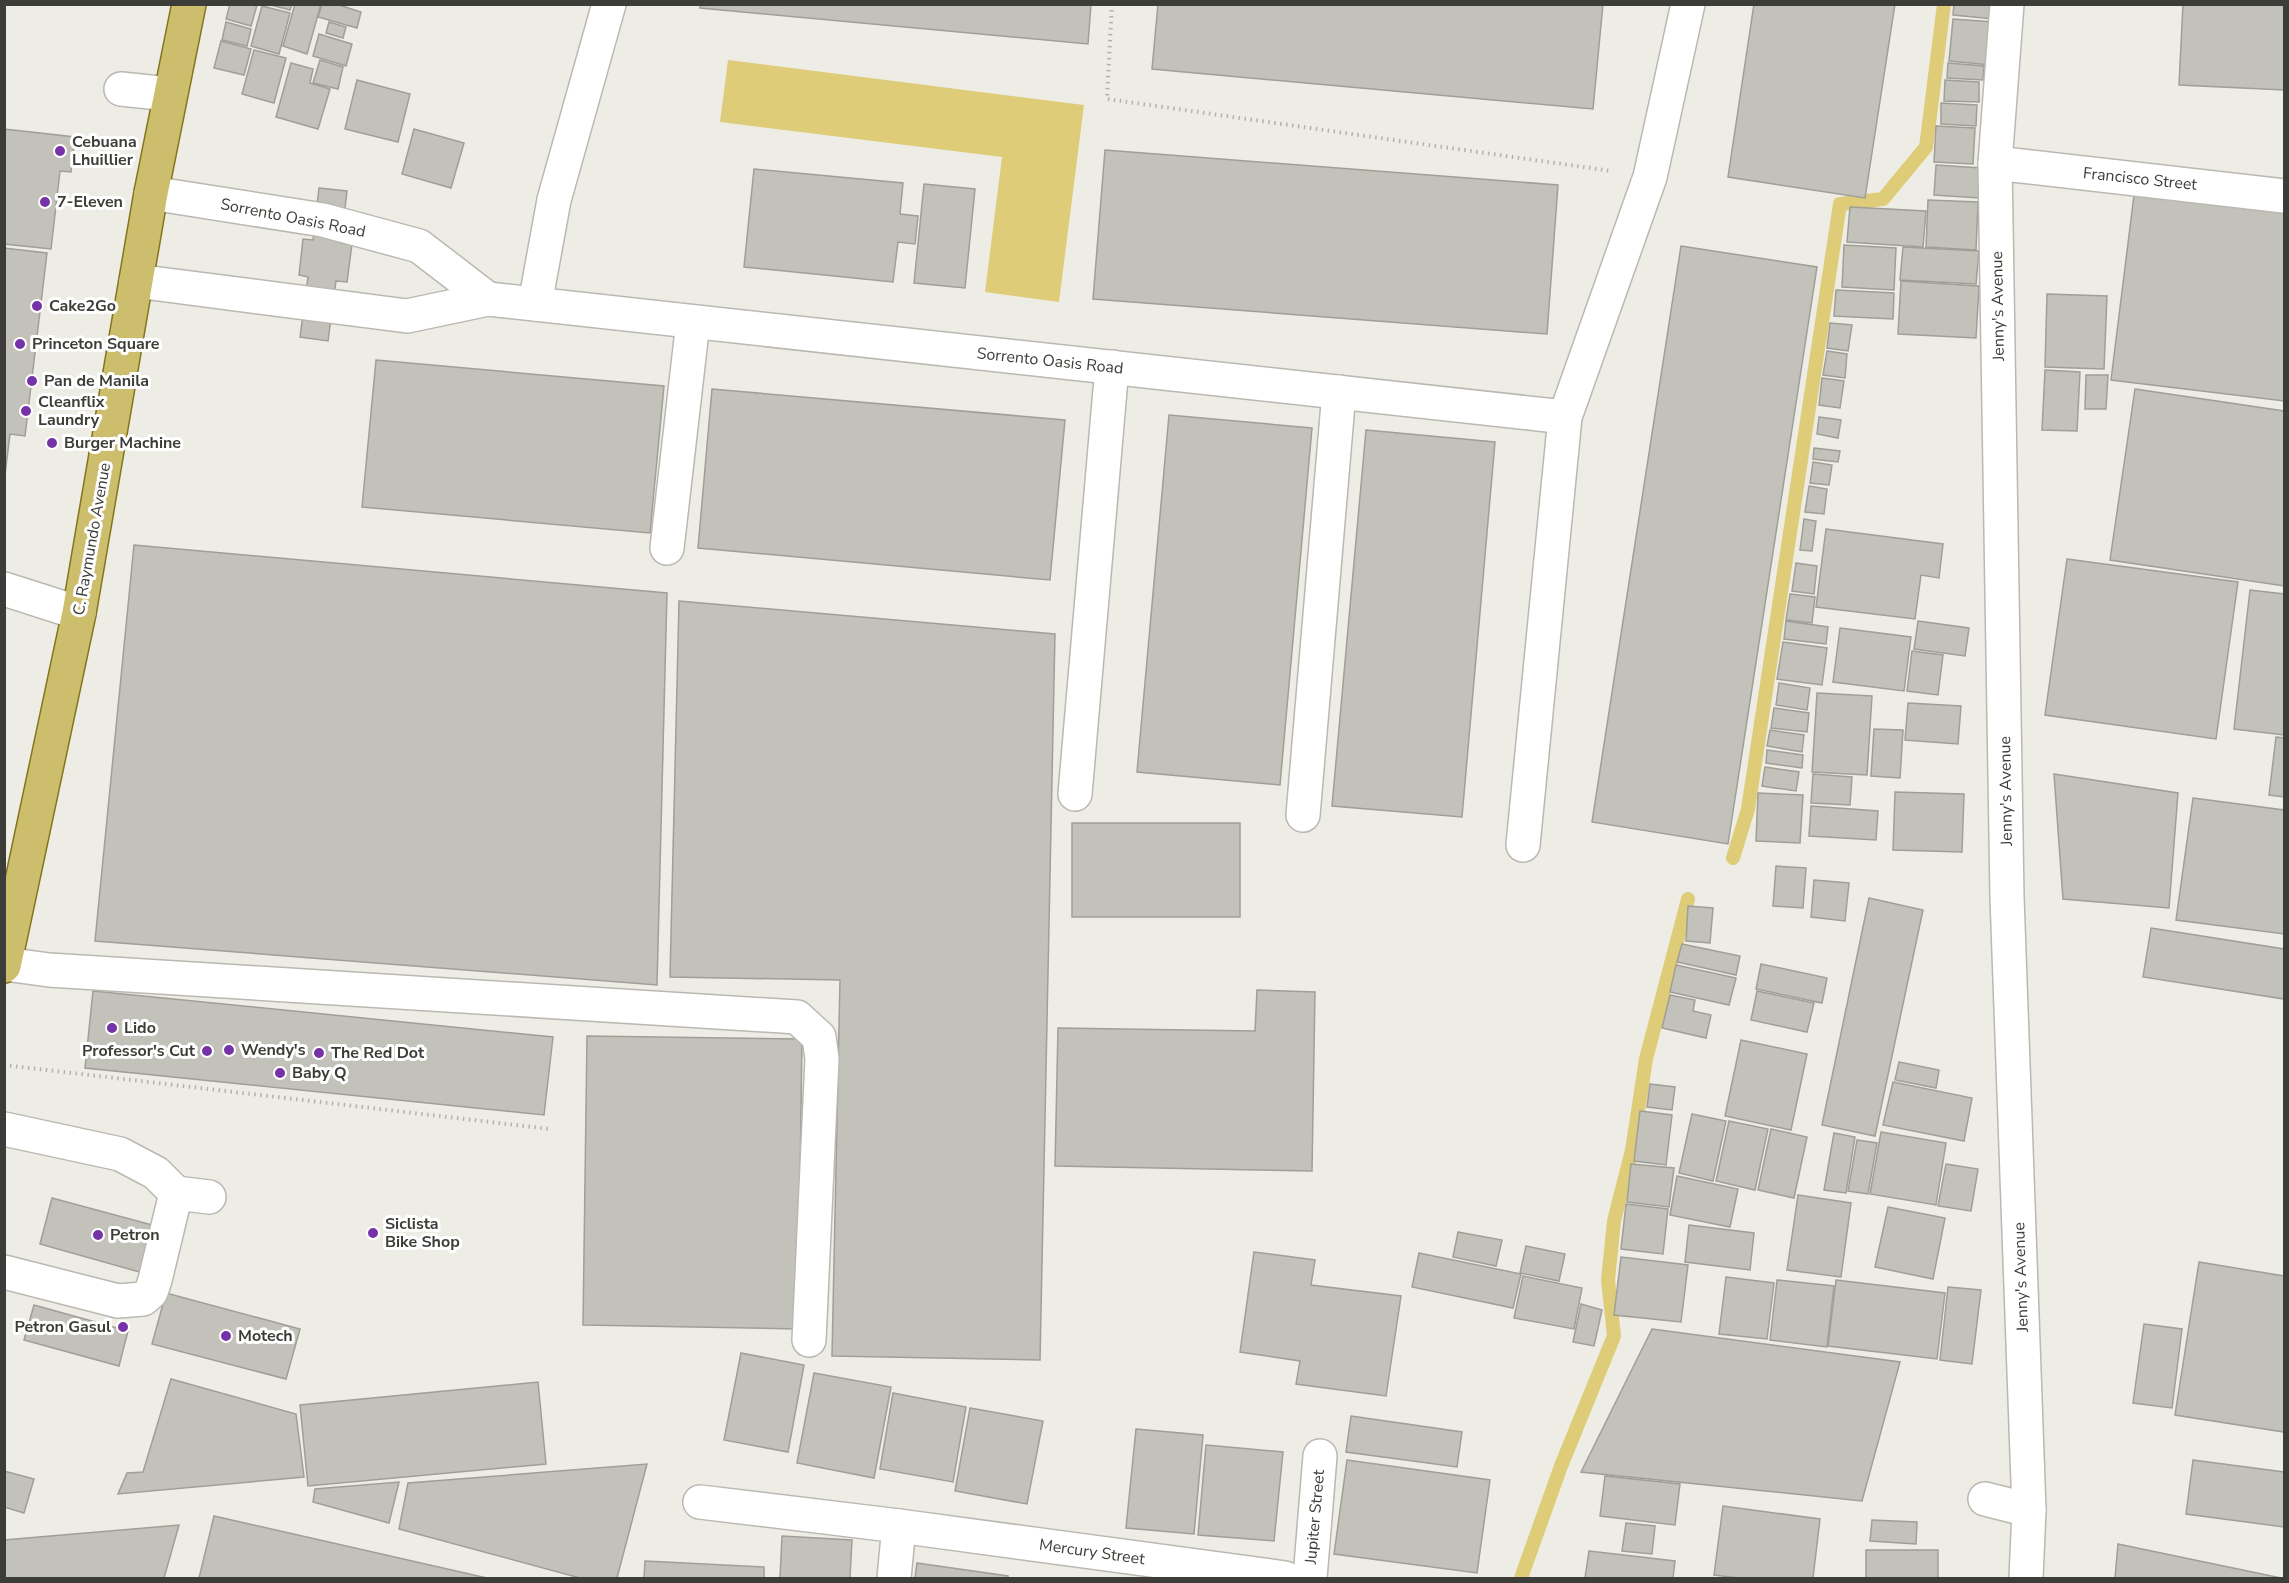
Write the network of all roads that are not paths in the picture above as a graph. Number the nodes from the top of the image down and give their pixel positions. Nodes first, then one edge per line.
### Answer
1 (189, 4) edge
2 (609, 4) edge
3 (1688, 4) edge
4 (2007, 4) edge
5 (121, 89) dead end
6 (169, 94) junction
7 (1995, 163) junction
8 (151, 193) junction
9 (2284, 196) edge
10 (136, 280) junction
11 (488, 299) junction
12 (535, 304) junction
13 (693, 322) junction
14 (1112, 367) junction
15 (1339, 392) junction
16 (1565, 417) junction
17 (667, 548) dead end
18 (4, 589) edge
19 (79, 612) junction
20 (1075, 794) dead end
21 (1303, 815) dead end
22 (1523, 845) dead end
23 (5, 965) edge
24 (4, 1129) edge
25 (176, 1193) junction
26 (209, 1197) dead end
27 (4, 1272) edge
28 (809, 1341) dead end
29 (1320, 1456) dead end
30 (1985, 1500) dead end
31 (700, 1502) dead end
32 (2029, 1510) junction
33 (899, 1526) junction
34 (894, 1578) edge
35 (1285, 1578) edge
36 (1310, 1578) edge
37 (2026, 1578) edge

1 - 6 main road, C. Raymundo Avenue
2 - 12 street
3 - 16 street
4 - 7 street, Jenny's Avenue
5 - 6 street
6 - 8 main road, C. Raymundo Avenue
7 - 9 street, Francisco Street
7 - 32 street, Jenny's Avenue
8 - 10 main road, C. Raymundo Avenue
8 - 11 street, Sorrento Oasis Road
10 - 11 street, Sorrento Oasis Road
10 - 19 main road, C. Raymundo Avenue
11 - 12 street, Sorrento Oasis Road
12 - 13 street, Sorrento Oasis Road
13 - 14 street, Sorrento Oasis Road
13 - 17 street
14 - 15 street, Sorrento Oasis Road
14 - 20 street
15 - 16 street, Sorrento Oasis Road
15 - 21 street
16 - 22 street
18 - 19 street
19 - 23 main road, C. Raymundo Avenue
23 - 28 street
24 - 25 street
25 - 26 street
25 - 27 street
29 - 36 street, Jupiter Street
30 - 32 street
31 - 33 street, Mercury Street
32 - 37 street, Jenny's Avenue
33 - 34 street
33 - 35 street, Mercury Street

